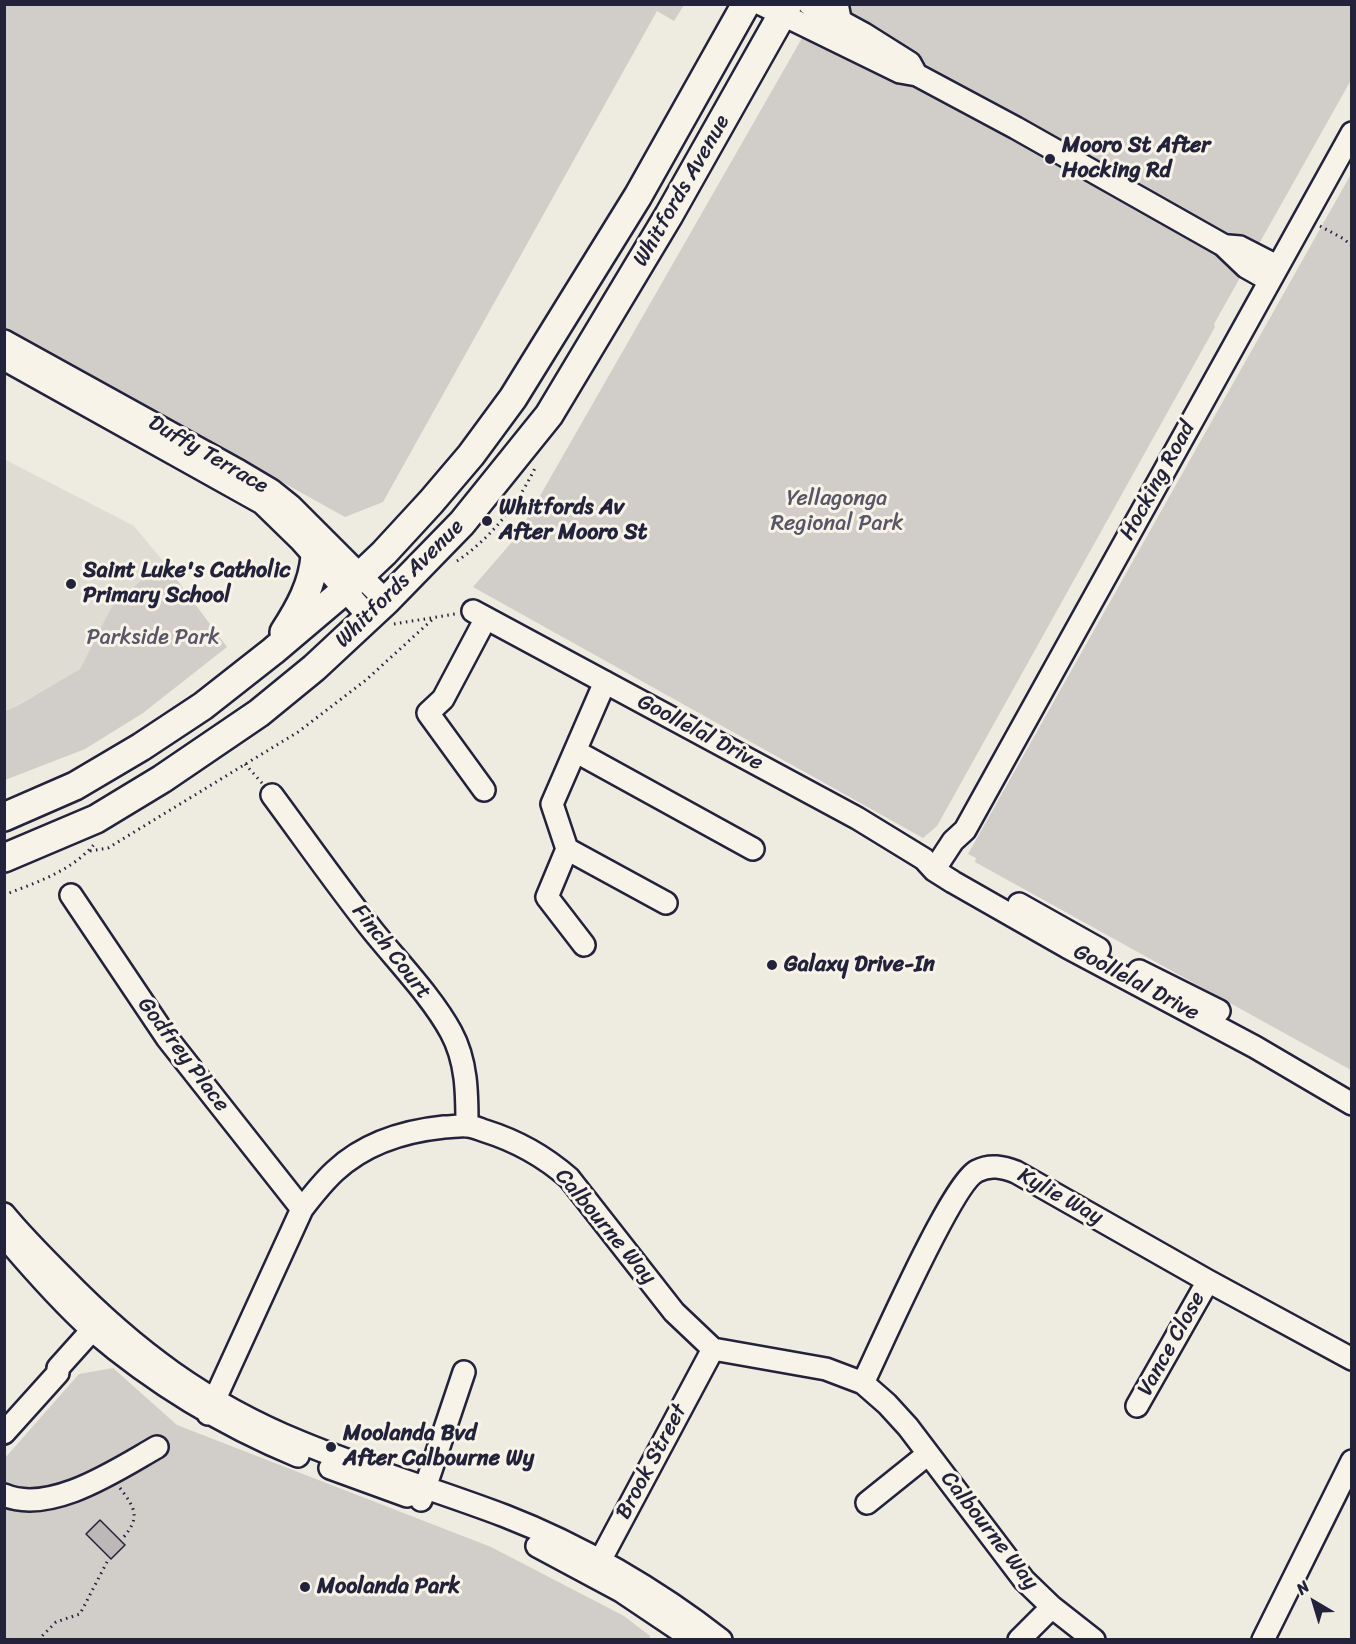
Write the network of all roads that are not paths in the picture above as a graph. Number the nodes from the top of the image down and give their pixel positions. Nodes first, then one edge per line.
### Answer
1 (746, 4) edge
2 (808, 4) edge
3 (777, 8) edge
4 (836, 12) edge
5 (916, 75) junction
6 (1352, 133) edge
7 (1273, 273) junction
8 (4, 342) edge
9 (4, 359) edge
10 (315, 556) junction
11 (354, 583) junction
12 (380, 614) junction
13 (273, 651) junction
14 (605, 682) junction
15 (575, 751) junction
16 (484, 790) dead end
17 (272, 795) road end
18 (4, 818) edge
19 (567, 849) junction
20 (753, 849) dead end
21 (7, 858) edge
22 (939, 867) junction
23 (71, 895) dead end
24 (666, 903) dead end
25 (584, 945) dead end
26 (1352, 1088) edge
27 (1352, 1104) edge
28 (467, 1125) junction
29 (302, 1209) junction
30 (4, 1214) edge
31 (4, 1236) edge
32 (1208, 1281) junction
33 (102, 1327) junction
34 (712, 1348) junction
35 (1352, 1359) edge
36 (464, 1372) dead end
37 (863, 1383) junction
38 (1137, 1406) dead end
39 (212, 1407) junction
40 (4, 1433) edge
41 (157, 1447) dead end
42 (928, 1454) junction
43 (1352, 1461) edge
44 (1352, 1490) edge
45 (423, 1494) junction
46 (4, 1495) edge
47 (867, 1503) dead end
48 (596, 1568) junction
49 (1052, 1607) junction
50 (693, 1635) edge
51 (721, 1640) edge
52 (1019, 1640) edge
53 (1094, 1640) edge
54 (1263, 1640) edge
55 (1275, 1640) edge

1 - 11 main road, Whitfords Avenue
2 - 4 street
3 - 5 street
3 - 12 main road, Whitfords Avenue
4 - 5 street
5 - 7 street
6 - 7 street, Hocking Road
7 - 22 street, Hocking Road
8 - 11 street, Duffy Terrace
9 - 10 street, Duffy Terrace
10 - 11 street, Duffy Terrace
10 - 13 main road
11 - 12 street, Duffy Terrace
11 - 13 main road, Whitfords Avenue
12 - 21 main road, Whitfords Avenue
13 - 18 main road, Whitfords Avenue
14 - 15 street
14 - 16 street, Goollelal Drive
14 - 22 street, Goollelal Drive
15 - 19 street
15 - 20 street
17 - 28 street, Finch Court
19 - 24 street
19 - 25 street
22 - 26 street, Goollelal Drive
22 - 27 street, Goollelal Drive
23 - 29 street, Godfrey Place
28 - 29 street, Calbourne Way
28 - 34 street, Calbourne Way
29 - 39 street, Calbourne Way
30 - 33 street
31 - 33 street
32 - 35 street, Kylie Way
32 - 37 street, Kylie Way
32 - 38 street, Vance Close
33 - 39 street
33 - 40 street
34 - 37 street, Calbourne Way
34 - 48 street, Brook Street
36 - 45 street
37 - 42 street, Calbourne Way
39 - 45 street
41 - 46 street
42 - 47 street, Calbourne Way
42 - 49 street, Calbourne Way
43 - 54 street
44 - 55 street
45 - 48 street
48 - 50 street
49 - 52 street, Calbourne Way
49 - 53 street, Calbourne Way
50 - 51 street

